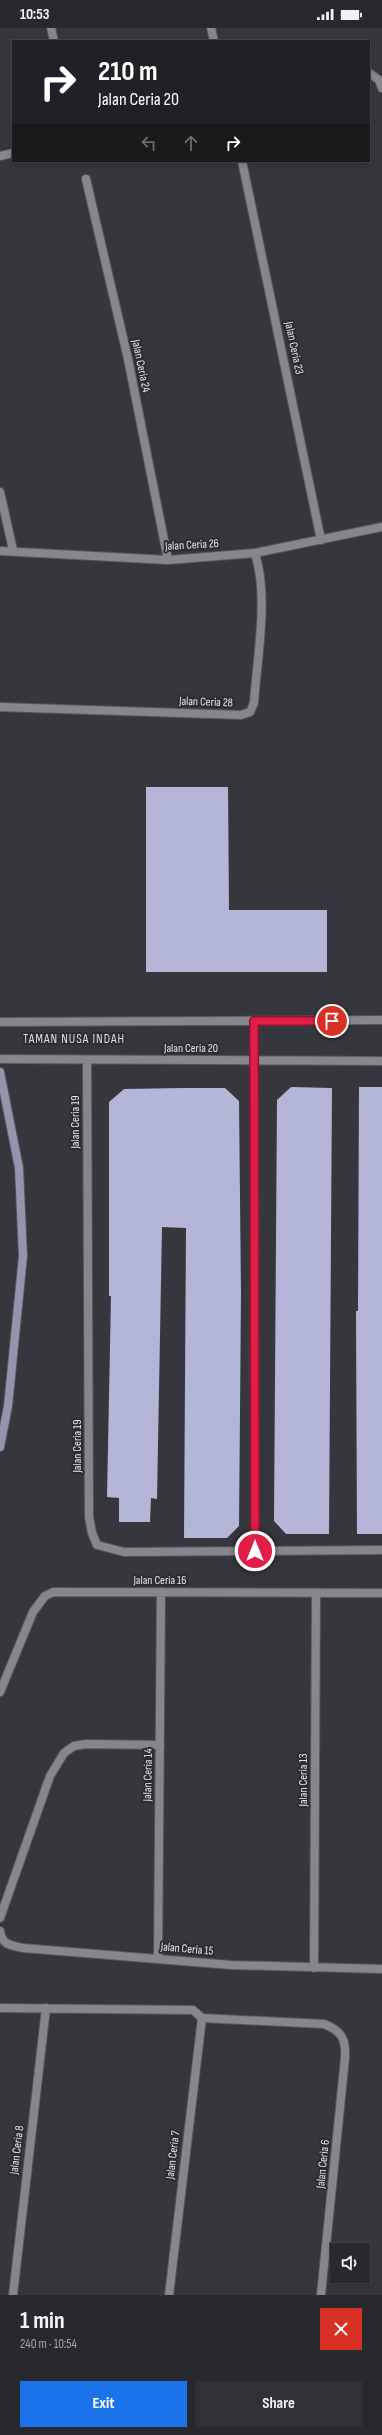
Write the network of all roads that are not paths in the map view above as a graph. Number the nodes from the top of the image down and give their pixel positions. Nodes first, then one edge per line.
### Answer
1 (51, 28) edge
2 (211, 28) edge
3 (54, 40) edge
4 (214, 40) edge
5 (370, 74) edge
6 (382, 88) edge
7 (12, 153) edge
8 (0, 156) edge
9 (242, 162) edge
10 (86, 178) dead end
11 (0, 492) edge
12 (382, 527) edge
13 (322, 540) junction
14 (13, 550) junction
15 (0, 551) edge
16 (255, 553) junction
17 (168, 560) junction
18 (0, 707) edge
19 (382, 1020) edge
20 (254, 1021) junction
21 (0, 1022) edge
22 (0, 1060) edge
23 (87, 1060) junction
24 (254, 1060) junction
25 (382, 1061) edge
26 (0, 1072) edge
27 (0, 1447) edge
28 (382, 1550) edge
29 (255, 1551) junction
30 (161, 1592) junction
31 (316, 1593) junction
32 (382, 1593) edge
33 (0, 1692) edge
34 (160, 1745) junction
35 (0, 1918) edge
36 (0, 1931) edge
37 (158, 1959) junction
38 (314, 1968) junction
39 (382, 1969) edge
40 (0, 2008) edge
41 (46, 2008) junction
42 (202, 2018) junction
43 (13, 2295) edge
44 (169, 2295) edge
45 (321, 2295) edge

1 - 3 street
2 - 4 street
5 - 6 street
7 - 8 street
9 - 13 street, Jalan Ceria 23
10 - 17 street, Jalan Ceria 24
11 - 14 street
12 - 13 street, Jalan Ceria 26
13 - 16 street, Jalan Ceria 26
14 - 15 street, Jalan Ceria 26
14 - 17 street, Jalan Ceria 26
16 - 17 street, Jalan Ceria 26
16 - 18 street, Jalan Ceria 28
19 - 20 street
20 - 21 street
20 - 24 street
22 - 23 street, Jalan Ceria 20
23 - 24 street, Jalan Ceria 20
23 - 29 street, Jalan Ceria 19
24 - 25 street, Jalan Ceria 20
24 - 29 street
26 - 27 main road
28 - 29 street, Jalan Ceria 19
30 - 31 street, Jalan Ceria 16
30 - 33 street, Jalan Ceria 16
30 - 34 street, Jalan Ceria 14
31 - 32 street, Jalan Ceria 16
31 - 38 street, Jalan Ceria 13
34 - 35 street
34 - 37 street, Jalan Ceria 14
36 - 37 street, Jalan Ceria 15
37 - 38 street, Jalan Ceria 15
38 - 39 street, Jalan Ceria 15
40 - 41 street
41 - 42 street
41 - 43 street, Jalan Ceria 8
42 - 44 street, Jalan Ceria 7
42 - 45 street, Jalan Ceria 6

